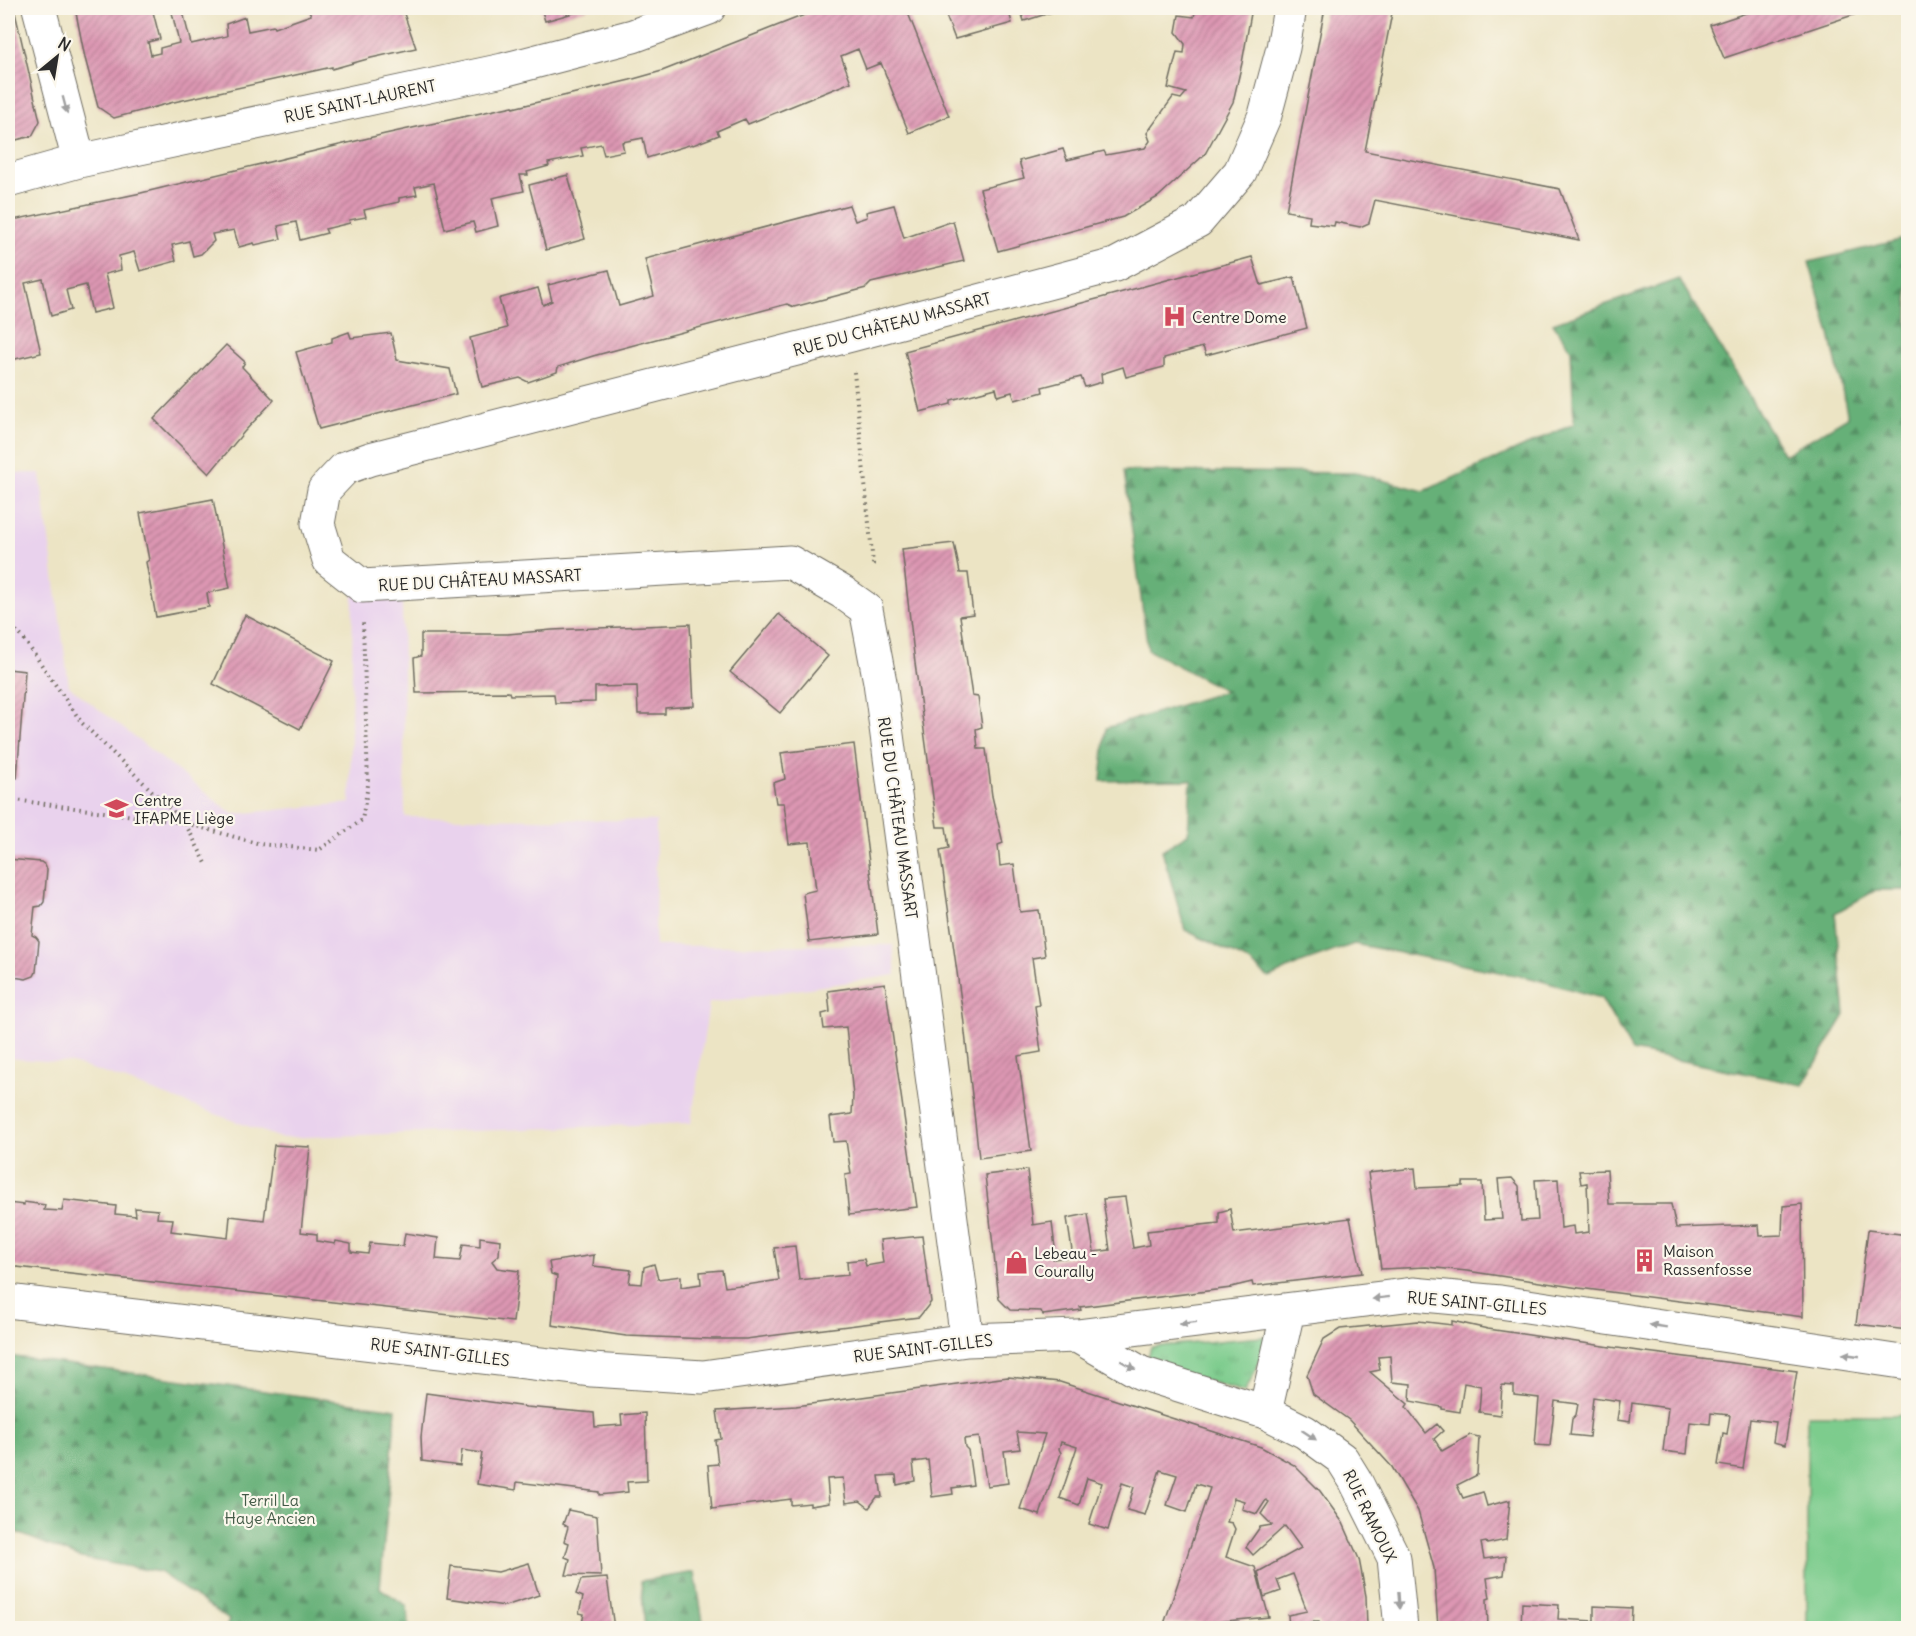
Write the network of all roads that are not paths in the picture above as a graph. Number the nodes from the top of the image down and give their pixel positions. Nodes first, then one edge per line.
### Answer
1 (39, 8) edge
2 (709, 8) edge
3 (1290, 8) edge
4 (79, 161) junction
5 (8, 181) edge
6 (8, 1301) edge
7 (1288, 1311) junction
8 (1077, 1336) junction
9 (967, 1340) junction
10 (1908, 1363) edge
11 (1264, 1412) junction
12 (1401, 1629) edge

1 -> 4 street
2 - 4 street, RUE SAINT-LAURENT
3 - 9 street, RUE DU CHÂTEAU MASSART
4 - 5 street, RUE SAINT-LAURENT
6 - 9 street, RUE SAINT-GILLES
7 -> 8 street, RUE SAINT-GILLES
10 -> 7 street, RUE SAINT-GILLES
7 - 11 street
8 - 9 street, RUE SAINT-GILLES
8 -> 11 street, RUE RAMOUX
11 -> 12 street, RUE RAMOUX

